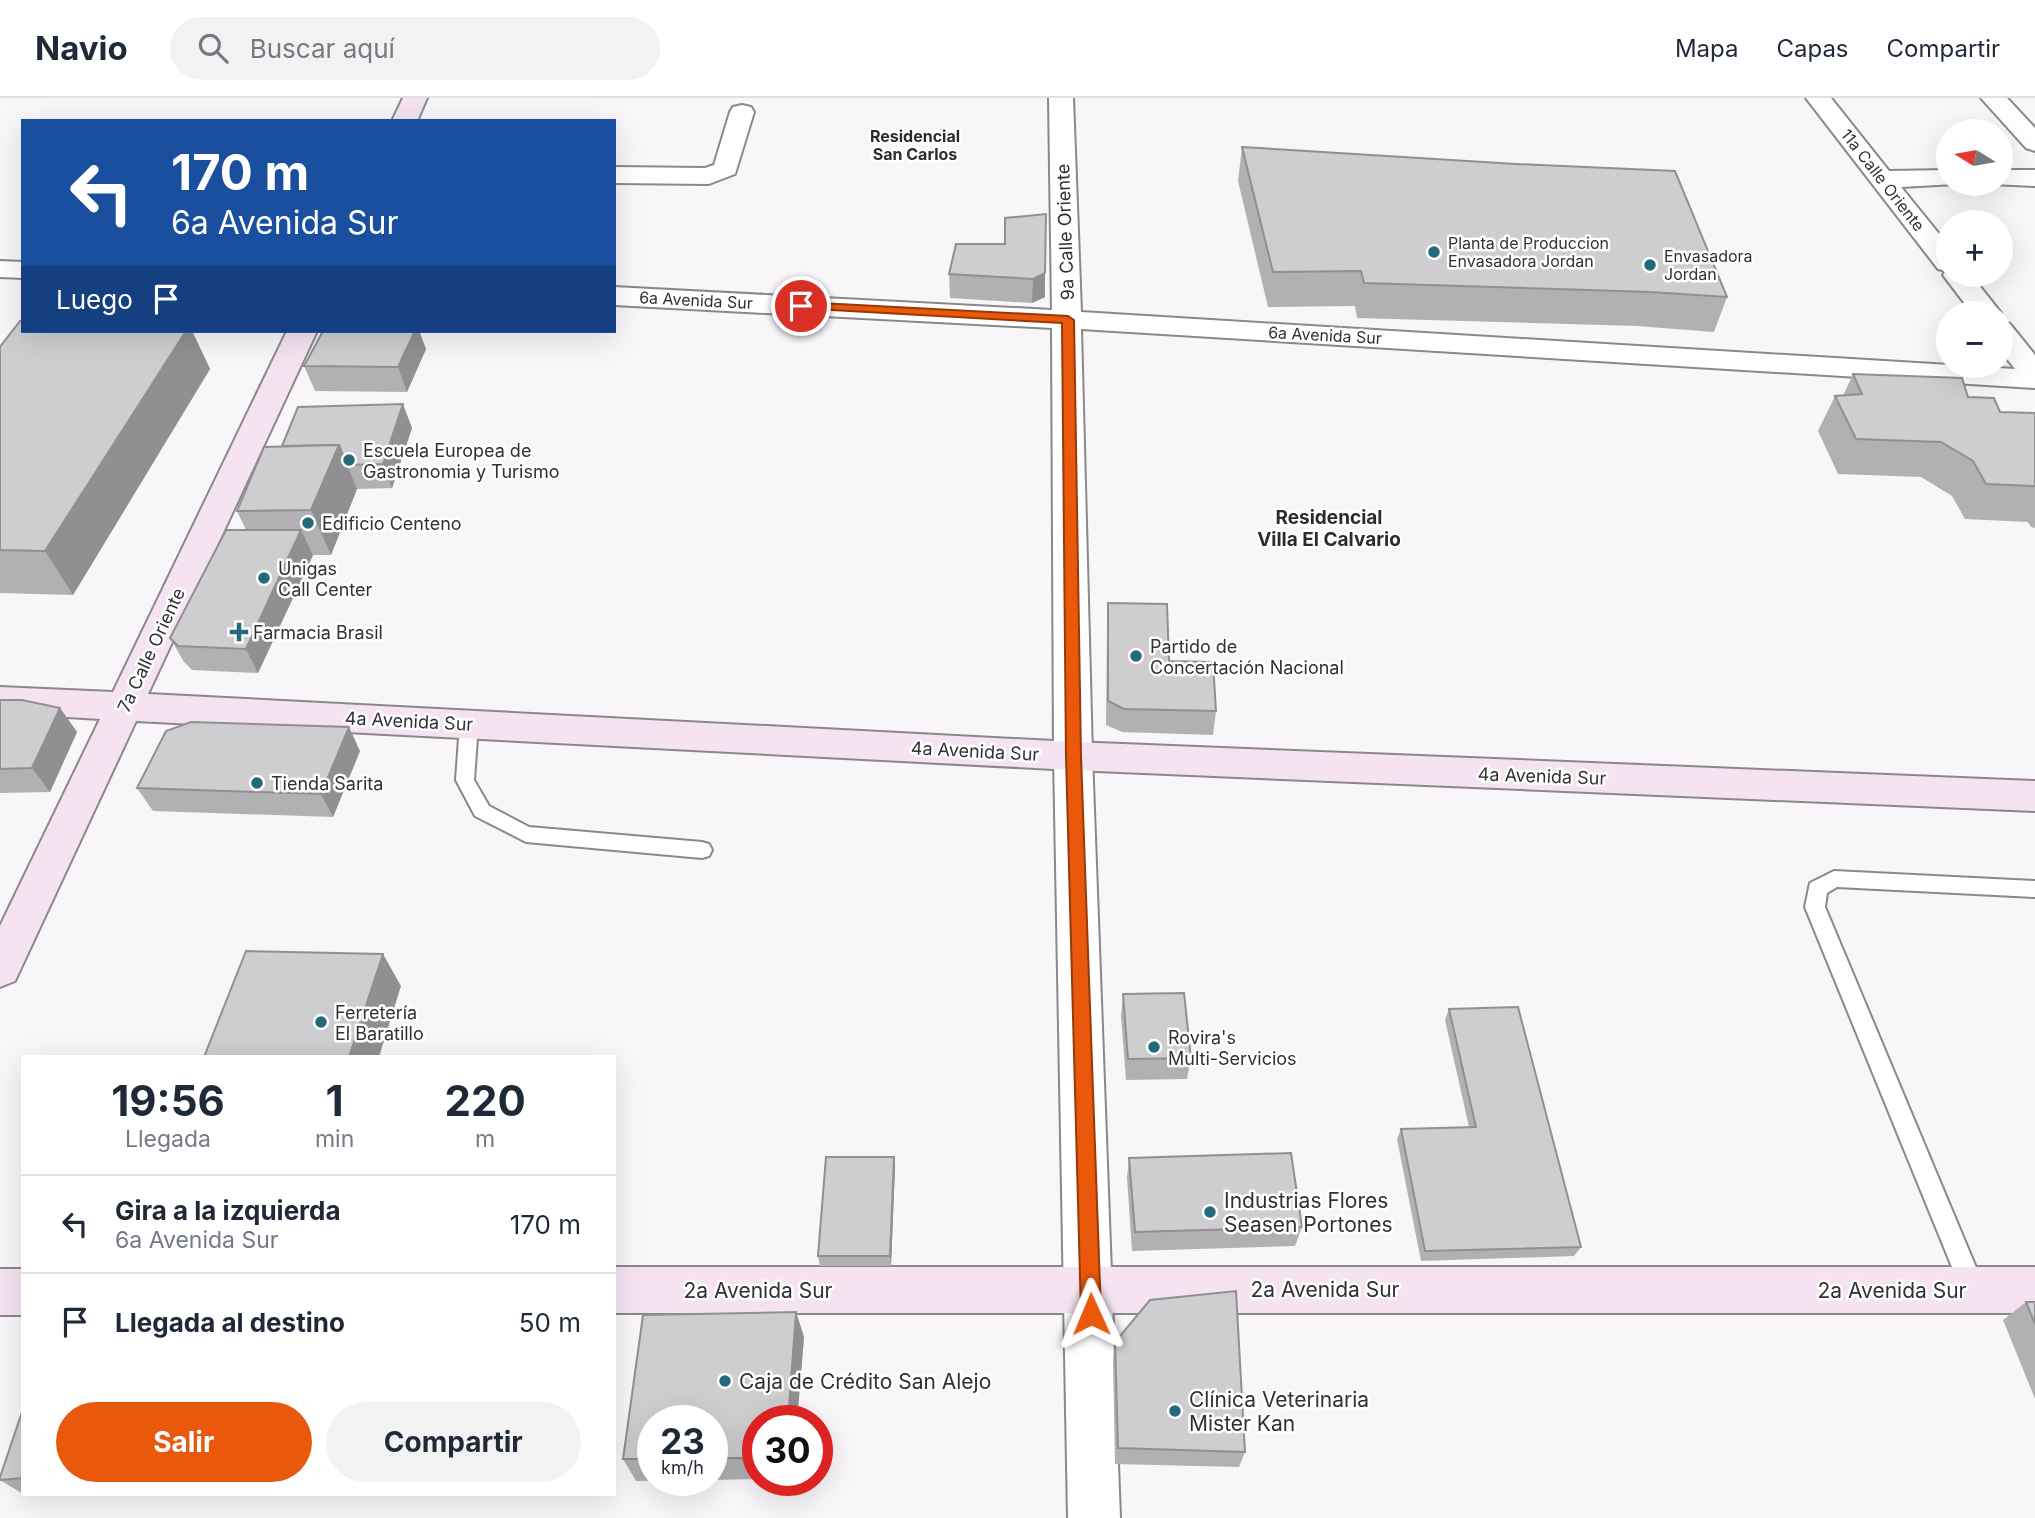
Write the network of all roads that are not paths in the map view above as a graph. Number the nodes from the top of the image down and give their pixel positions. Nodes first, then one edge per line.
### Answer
1 (415, 98) edge
2 (1062, 98) edge
3 (1818, 98) edge
4 (1993, 98) edge
5 (742, 112) dead end
6 (405, 119) edge
7 (2035, 143) edge
8 (616, 175) edge
9 (1882, 178) junction
10 (1936, 178) edge
11 (2013, 178) edge
12 (2035, 178) edge
13 (1936, 248) edge
14 (0, 269) edge
15 (21, 270) edge
16 (1966, 287) edge
17 (616, 296) edge
18 (1978, 301) edge
19 (1068, 320) junction
20 (301, 333) edge
21 (2013, 347) edge
22 (2035, 377) edge
23 (0, 700) edge
24 (124, 707) junction
25 (469, 724) junction
26 (1073, 756) junction
27 (2035, 796) edge
28 (702, 850) dead end
29 (2035, 889) edge
30 (0, 969) edge
31 (1091, 1289) junction
32 (616, 1290) edge
33 (1973, 1290) junction
34 (2035, 1290) edge
35 (0, 1292) edge
36 (21, 1292) edge
37 (1094, 1518) edge

1 - 6 main road
2 - 19 street, 9a Calle Oriente
3 - 9 street, 11a Calle Oriente
4 - 7 street
5 - 8 street
9 - 10 street
9 - 13 street, 11a Calle Oriente
11 - 12 street
14 - 15 street
16 - 18 street
17 - 19 street, 6a Avenida Sur
19 - 22 street, 6a Avenida Sur
19 - 26 street, 9a Calle Oriente
20 - 24 main road, 7a Calle Oriente
21 - 22 street
23 - 24 main road, 4a Avenida Sur
24 - 25 main road, 4a Avenida Sur
24 - 30 main road, 7a Calle Oriente
25 - 26 main road, 4a Avenida Sur
25 - 28 lane
26 - 27 main road, 4a Avenida Sur
26 - 31 street, 9a Calle Oriente
29 - 33 lane
31 - 32 main road, 2a Avenida Sur
31 - 33 main road, 2a Avenida Sur
31 - 37 street, 9a Calle Oriente
33 - 34 main road, 2a Avenida Sur
35 - 36 main road

